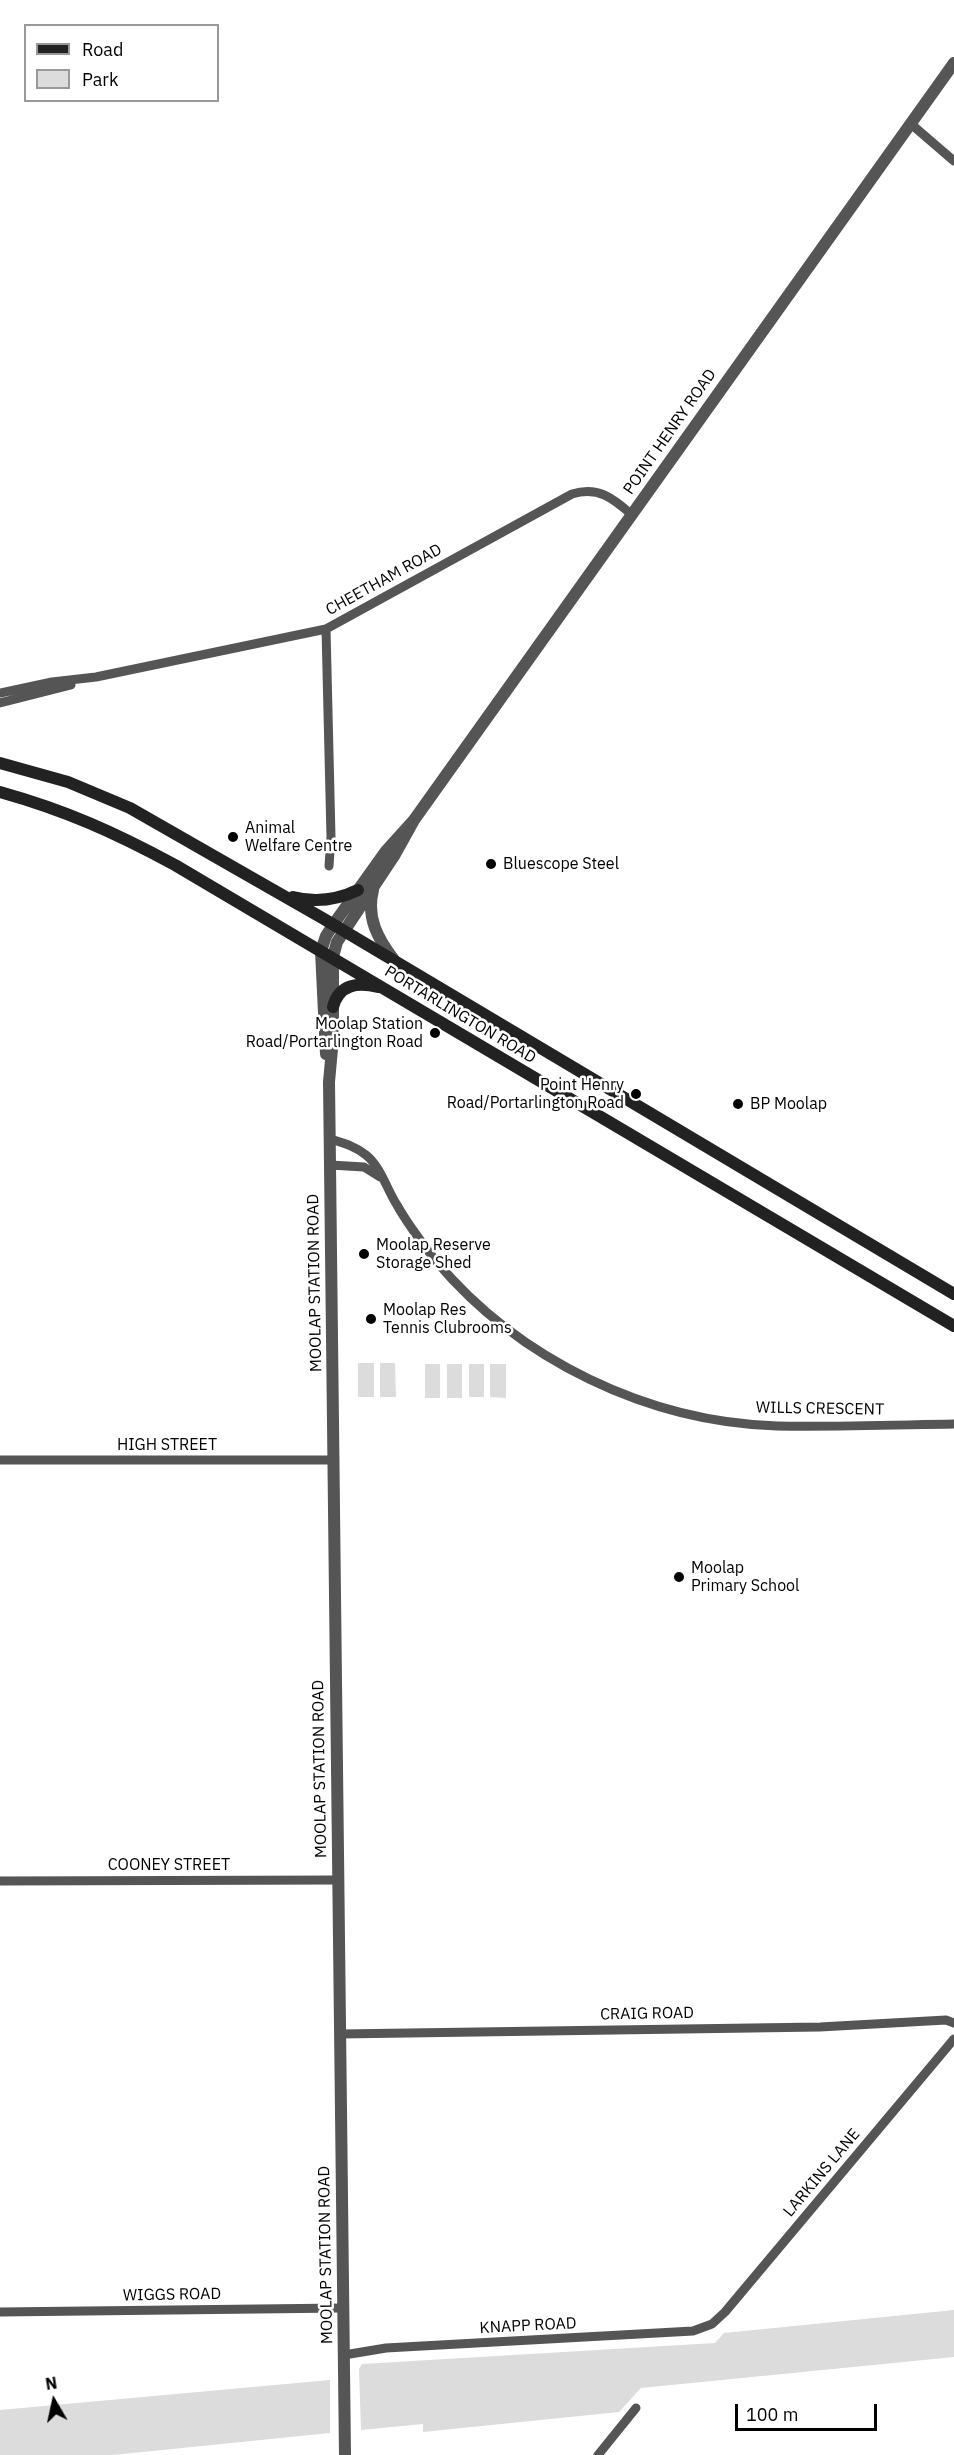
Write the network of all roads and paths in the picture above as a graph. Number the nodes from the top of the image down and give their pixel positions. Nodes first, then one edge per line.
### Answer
1 (954, 63) edge
2 (911, 124) junction
3 (954, 161) edge
4 (632, 515) junction
5 (326, 629) junction
6 (96, 677) junction
7 (0, 693) edge
8 (0, 703) edge
9 (0, 762) edge
10 (0, 792) edge
11 (414, 820) junction
12 (329, 866) dead end
13 (374, 886) junction
14 (358, 890) junction
15 (278, 892) junction
16 (339, 928) junction
17 (321, 951) junction
18 (333, 957) junction
19 (395, 961) junction
20 (382, 987) junction
21 (333, 1007) junction
22 (329, 1082) junction
23 (330, 1139) junction
24 (330, 1165) junction
25 (382, 1179) junction
26 (954, 1294) edge
27 (954, 1326) edge
28 (954, 1424) edge
29 (0, 1460) edge
30 (333, 1460) junction
31 (338, 1880) junction
32 (0, 1881) edge
33 (954, 2023) edge
34 (340, 2034) junction
35 (954, 2039) edge
36 (344, 2308) junction
37 (0, 2312) edge
38 (712, 2324) joint
39 (344, 2355) junction
40 (636, 2408) dead end
41 (345, 2455) edge
42 (598, 2455) edge

1 - 2 street, POINT HENRY ROAD
2 - 3 street
2 - 4 street, POINT HENRY ROAD
4 - 5 street, CHEETHAM ROAD
4 - 11 street, POINT HENRY ROAD
5 - 6 street, CHEETHAM ROAD
5 - 12 street
6 - 7 street, CHEETHAM ROAD
6 - 8 street, CHEETHAM ROAD
9 - 15 main road, PORTARLINGTON ROAD
10 - 17 main road, PORTARLINGTON ROAD
11 - 13 street, POINT HENRY ROAD
11 - 14 street, POINT HENRY ROAD
13 - 16 street, POINT HENRY ROAD
13 - 19 street
14 - 15 main road
14 - 16 street, POINT HENRY ROAD
15 - 16 main road, PORTARLINGTON ROAD
16 - 17 street, POINT HENRY ROAD
16 - 18 street, POINT HENRY ROAD
16 - 19 main road, PORTARLINGTON ROAD
17 - 18 main road, PORTARLINGTON ROAD
17 - 22 street, MOOLAP STATION ROAD
18 - 20 main road, PORTARLINGTON ROAD
18 - 21 street, MOOLAP STATION ROAD
19 - 26 main road, PORTARLINGTON ROAD
20 - 21 main road
20 - 27 main road, PORTARLINGTON ROAD
21 - 22 street, MOOLAP STATION ROAD
22 - 23 street, MOOLAP STATION ROAD
23 - 24 street, MOOLAP STATION ROAD
23 - 25 street, WILLS CRESCENT
24 - 25 street
24 - 30 street, MOOLAP STATION ROAD
25 - 28 street, WILLS CRESCENT
29 - 30 street, HIGH STREET
30 - 31 street, MOOLAP STATION ROAD
31 - 32 street, COONEY STREET
31 - 34 street, MOOLAP STATION ROAD
33 - 34 street, CRAIG ROAD
34 - 36 street, MOOLAP STATION ROAD
35 - 38 street, LARKINS LANE
36 - 37 street, WIGGS ROAD
36 - 39 street, MOOLAP STATION ROAD
38 - 39 street, KNAPP ROAD
39 - 41 street, MOOLAP STATION ROAD
40 - 42 street

